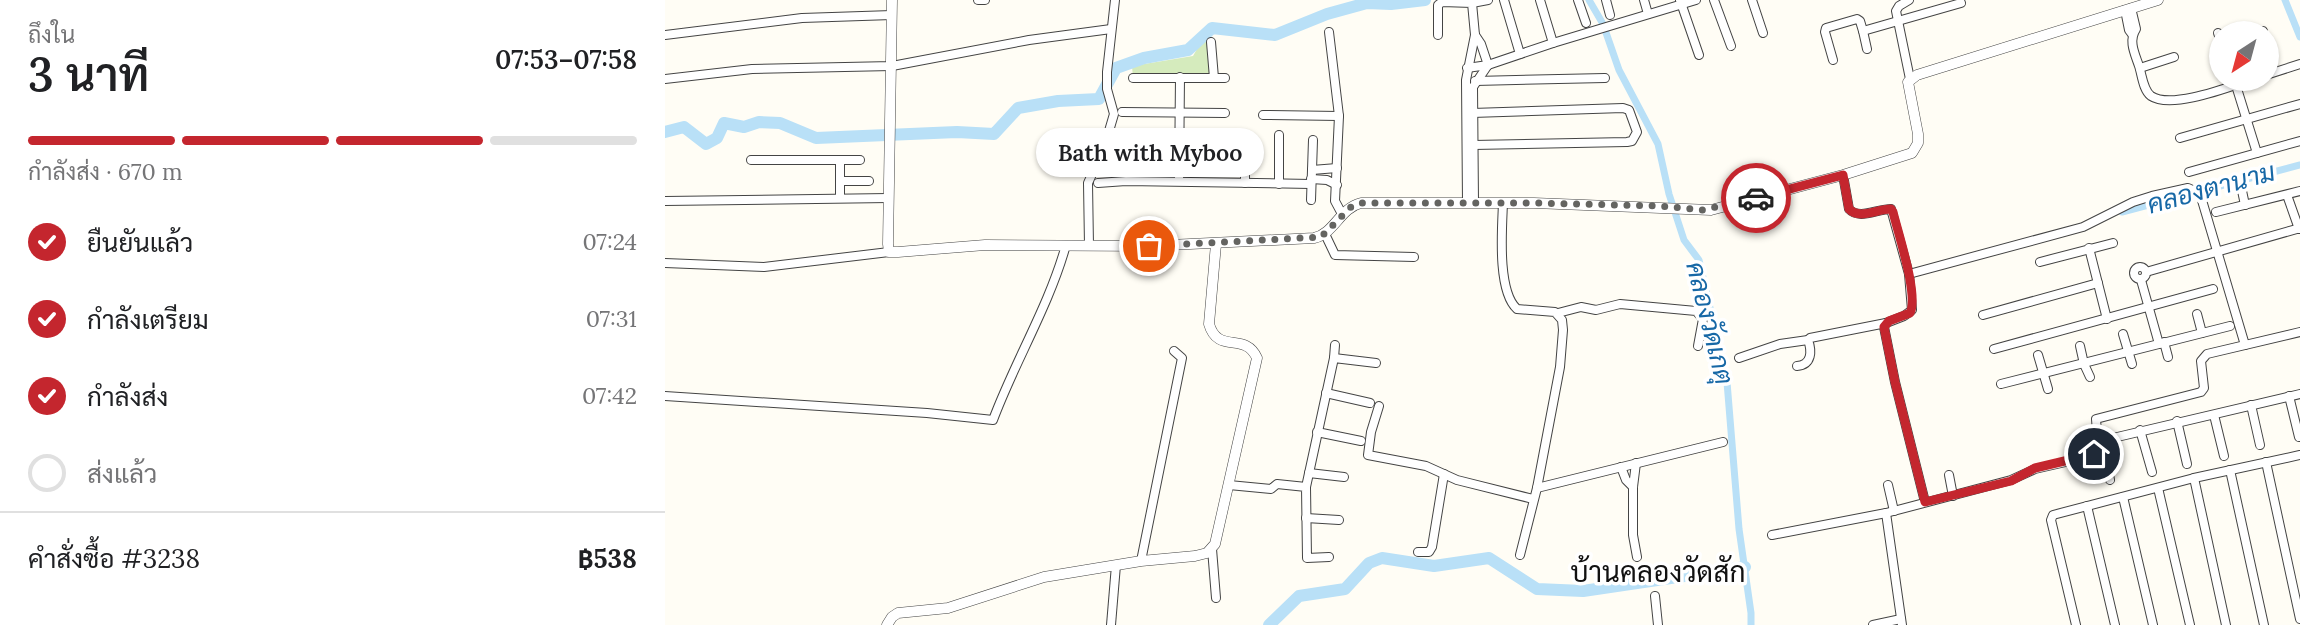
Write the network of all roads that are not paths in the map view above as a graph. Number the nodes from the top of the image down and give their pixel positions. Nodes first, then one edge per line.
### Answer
1 (892, 0) edge
2 (978, 0) edge
3 (985, 0) edge
4 (1115, 0) edge
5 (1488, 0) edge
6 (1504, 0) edge
7 (1540, 0) edge
8 (1578, 0) edge
9 (1606, 0) edge
10 (1644, 0) edge
11 (1696, 0) edge
12 (1714, 0) edge
13 (1752, 0) edge
14 (1909, 0) edge
15 (2158, 0) edge
16 (1680, 2) edge
17 (1472, 3) junction
18 (1961, 3) dead end
19 (2128, 9) junction
20 (1649, 14) junction
21 (892, 15) junction
22 (1610, 20) junction
23 (1899, 22) junction
24 (1586, 23) dead end
25 (1111, 29) junction
26 (1863, 31) junction
27 (1329, 32) dead end
28 (1763, 33) dead end
29 (665, 35) edge
30 (1438, 35) dead end
31 (1475, 35) junction
32 (1211, 42) dead end
33 (1553, 43) junction
34 (1731, 46) dead end
35 (1867, 49) dead end
36 (1520, 54) junction
37 (1699, 55) dead end
38 (2175, 57) dead end
39 (1833, 60) dead end
40 (2300, 64) edge
41 (1488, 65) junction
42 (892, 66) junction
43 (1467, 68) junction
44 (2140, 68) junction
45 (2279, 71) edge
46 (1180, 77) junction
47 (1133, 78) dead end
48 (1214, 78) junction
49 (1605, 78) dead end
50 (665, 79) edge
51 (1226, 79) dead end
52 (1910, 79) junction
53 (1467, 80) junction
54 (1476, 81) junction
55 (2209, 91) edge
56 (2238, 91) edge
57 (2300, 104) edge
58 (1122, 112) dead end
59 (1181, 112) junction
60 (1225, 113) dead end
61 (1263, 116) dead end
62 (1339, 116) junction
63 (1470, 116) junction
64 (2246, 120) junction
65 (1279, 135) dead end
66 (1245, 136) dead end
67 (2180, 138) dead end
68 (1313, 140) dead end
69 (2300, 141) edge
70 (1111, 145) dead end
71 (1180, 145) junction
72 (1222, 146) dead end
73 (1471, 149) junction
74 (2257, 153) junction
75 (751, 160) dead end
76 (840, 160) junction
77 (860, 160) dead end
78 (1338, 168) junction
79 (2189, 172) dead end
80 (1327, 175) junction
81 (1843, 175) junction
82 (1311, 178) junction
83 (840, 181) junction
84 (869, 181) dead end
85 (1179, 181) junction
86 (1098, 183) dead end
87 (1245, 183) junction
88 (1279, 184) junction
89 (1337, 185) junction
90 (2241, 186) dead end
91 (2300, 191) edge
92 (2287, 195) junction
93 (840, 198) junction
94 (889, 198) junction
95 (1311, 200) dead end
96 (665, 201) edge
97 (1470, 203) junction
98 (1503, 203) junction
99 (2245, 205) junction
100 (2217, 212) dead end
101 (1342, 214) junction
102 (2299, 229) edge
103 (1325, 234) junction
104 (2113, 243) dead end
105 (1216, 244) junction
106 (1066, 246) junction
107 (1089, 246) junction
108 (2089, 248) junction
109 (889, 252) junction
110 (2217, 252) junction
111 (1414, 257) dead end
112 (2040, 262) dead end
113 (665, 263) edge
114 (1909, 274) junction
115 (2098, 283) junction
116 (2213, 289) dead end
117 (2148, 307) junction
118 (1558, 313) junction
119 (2197, 314) dead end
120 (1983, 315) dead end
121 (2107, 319) junction
122 (1886, 323) junction
123 (2230, 326) dead end
124 (2300, 332) edge
125 (2201, 333) junction
126 (2123, 334) dead end
127 (1808, 340) junction
128 (2161, 343) junction
129 (1335, 345) dead end
130 (2245, 345) junction
131 (1698, 346) dead end
132 (2080, 346) dead end
133 (1994, 349) dead end
134 (1174, 352) dead end
135 (2128, 353) junction
136 (2038, 355) dead end
137 (2168, 357) dead end
138 (1334, 358) junction
139 (1739, 358) dead end
140 (1377, 363) dead end
141 (2084, 364) junction
142 (2132, 364) dead end
143 (1797, 366) dead end
144 (2042, 374) junction
145 (2090, 377) dead end
146 (2001, 384) dead end
147 (2048, 389) dead end
148 (1326, 393) junction
149 (2300, 394) edge
150 (665, 396) edge
151 (2289, 397) junction
152 (2251, 405) junction
153 (2214, 415) junction
154 (2177, 421) junction
155 (2140, 430) junction
156 (1317, 432) junction
157 (2299, 437) edge
158 (1361, 441) dead end
159 (2077, 441) dead end
160 (1723, 442) dead end
161 (2260, 445) dead end
162 (2300, 455) edge
163 (2224, 456) dead end
164 (2079, 459) junction
165 (2266, 462) junction
166 (1636, 463) junction
167 (2187, 464) dead end
168 (1621, 467) junction
169 (2230, 470) junction
170 (2152, 472) dead end
171 (1309, 473) junction
172 (1444, 474) junction
173 (1949, 475) dead end
174 (1344, 477) dead end
175 (2194, 478) junction
176 (2110, 480) dead end
177 (1229, 485) junction
178 (1888, 485) dead end
179 (1633, 486) junction
180 (1305, 488) junction
181 (1537, 488) junction
182 (2158, 488) junction
183 (1953, 496) junction
184 (2123, 496) junction
185 (1533, 499) junction
186 (1925, 502) junction
187 (2087, 506) junction
188 (1890, 512) junction
189 (1306, 517) junction
190 (1339, 520) dead end
191 (1772, 535) dead end
192 (1212, 549) junction
193 (1418, 552) dead end
194 (1520, 555) dead end
195 (1329, 557) dead end
196 (1637, 557) dead end
197 (1141, 561) junction
198 (1116, 565) junction
199 (1655, 596) dead end
200 (1216, 598) dead end
201 (2300, 619) edge
202 (1902, 622) edge
203 (887, 625) edge
204 (1111, 625) edge
205 (1658, 625) edge
206 (1873, 625) edge
207 (2076, 625) edge
208 (2115, 625) edge
209 (2153, 625) edge
210 (2190, 625) edge
211 (2226, 625) edge
212 (2264, 625) edge

1 - 21 street
2 - 3 street
4 - 25 street
5 - 17 street
6 - 36 street
7 - 33 street
8 - 24 street
9 - 22 street
10 - 20 street
11 - 16 street
12 - 34 street
13 - 28 street
14 - 23 street
15 - 19 street
16 - 20 street
16 - 37 street
17 - 30 street
17 - 31 street
18 - 23 street
19 - 44 street
19 - 52 street
20 - 22 street
21 - 29 street
21 - 42 street
22 - 33 street
23 - 26 street
23 - 52 street
25 - 42 street
25 - 107 street
26 - 35 street
26 - 39 street
27 - 62 street
31 - 41 street
31 - 43 street
32 - 48 street
33 - 36 street
36 - 41 street
38 - 44 street
40 - 45 street
41 - 43 street
41 - 54 street
42 - 50 street
42 - 94 street
43 - 53 street
44 - 55 street
46 - 47 street
46 - 48 street
46 - 59 street
48 - 51 street
49 - 54 street
52 - 81 street
53 - 54 street
53 - 63 street
54 - 63 street
56 - 64 street
57 - 64 street
58 - 59 street
59 - 60 street
59 - 71 street
61 - 62 street
62 - 78 street
63 - 73 street
63 - 73 street
64 - 67 street
64 - 74 street
65 - 88 street
66 - 87 street
68 - 82 street
69 - 74 street
70 - 71 street
71 - 72 street
71 - 85 street
73 - 97 street
74 - 79 street
75 - 76 street
76 - 77 street
76 - 83 street
78 - 80 street
78 - 89 street
80 - 82 street
80 - 89 street
81 - 98 street
81 - 114 street
82 - 88 street
82 - 95 street
83 - 84 street
83 - 93 street
85 - 86 street
85 - 87 street
87 - 88 street
89 - 101 street
90 - 99 street
91 - 92 street
92 - 99 street
92 - 102 street
93 - 94 street
93 - 96 street
94 - 109 street
97 - 98 street
97 - 101 street
98 - 118 street
99 - 100 street
101 - 103 street
102 - 110 street
103 - 105 street
103 - 111 street
104 - 108 street
105 - 107 street
105 - 177 street
106 - 107 street
106 - 109 street
106 - 150 street
108 - 112 street
108 - 115 street
109 - 113 street
110 - 114 street
110 - 117 street
110 - 130 street
114 - 122 street
115 - 120 street
115 - 121 street
116 - 117 street
117 - 121 street
117 - 128 street
118 - 131 street
118 - 181 street
119 - 125 street
121 - 133 street
122 - 127 street
122 - 186 street
123 - 125 street
124 - 130 street
125 - 128 street
126 - 135 street
127 - 139 street
127 - 143 street
128 - 135 street
128 - 137 street
129 - 138 street
130 - 164 street
132 - 141 street
134 - 197 street
135 - 141 street
135 - 142 street
136 - 144 street
138 - 140 street
138 - 148 street
141 - 144 street
141 - 145 street
144 - 146 street
144 - 147 street
148 - 156 street
148 - 172 street
149 - 151 street
151 - 152 street
151 - 157 street
152 - 153 street
152 - 161 street
153 - 154 street
153 - 163 street
154 - 155 street
154 - 167 street
155 - 170 street
155 - 176 street
156 - 158 street
156 - 171 street
159 - 164 street
160 - 166 street
162 - 165 street
164 - 183 street
165 - 169 street
165 - 201 street
166 - 168 street
166 - 179 street
168 - 179 street
168 - 181 street
169 - 175 street
169 - 212 street
171 - 174 street
171 - 180 street
172 - 185 street
172 - 193 street
173 - 183 street
175 - 182 street
175 - 211 street
177 - 180 street
177 - 192 street
178 - 188 street
179 - 196 street
180 - 189 street
181 - 185 street
182 - 184 street
182 - 210 street
183 - 186 street
184 - 187 street
184 - 209 street
185 - 194 street
186 - 188 street
187 - 207 street
187 - 208 street
188 - 191 street
188 - 202 street
189 - 190 street
189 - 195 street
192 - 197 street
192 - 200 street
197 - 198 street
198 - 203 street
198 - 204 street
199 - 205 street
202 - 206 street

